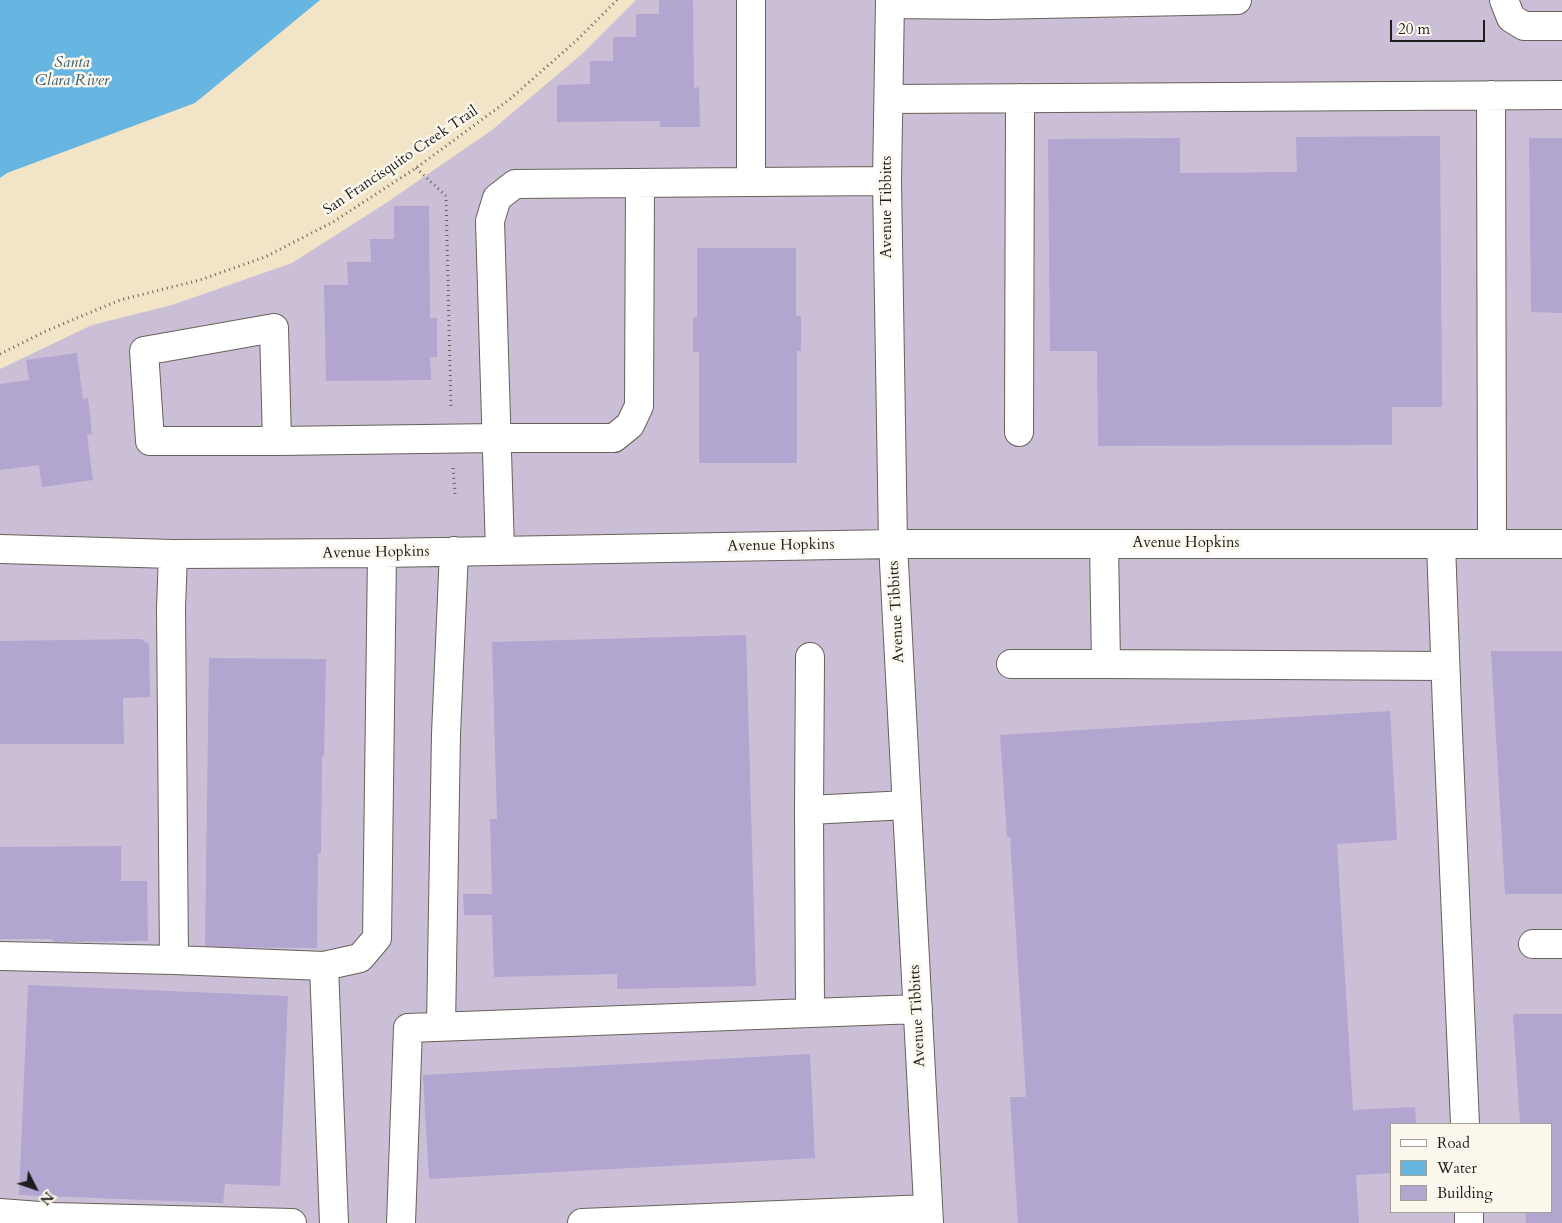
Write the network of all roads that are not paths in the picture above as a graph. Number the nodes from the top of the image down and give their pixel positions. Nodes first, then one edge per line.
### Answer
1 (751, 0) edge
2 (1236, 0) edge
3 (1504, 0) edge
4 (890, 2) edge
5 (1562, 26) edge
6 (1491, 95) junction
7 (1562, 95) edge
8 (1020, 98) junction
9 (888, 99) junction
10 (888, 181) junction
11 (751, 182) junction
12 (640, 183) junction
13 (1019, 432) dead end
14 (496, 438) junction
15 (277, 441) junction
16 (893, 544) junction
17 (1104, 544) junction
18 (1441, 544) junction
19 (1492, 544) junction
20 (1562, 544) edge
21 (0, 549) edge
22 (500, 551) junction
23 (454, 552) junction
24 (173, 554) junction
25 (382, 554) junction
26 (810, 657) dead end
27 (1011, 664) dead end
28 (1106, 664) junction
29 (1445, 666) junction
30 (907, 805) junction
31 (809, 810) junction
32 (1533, 944) dead end
33 (1562, 944) edge
34 (0, 956) edge
35 (174, 960) junction
36 (324, 966) junction
37 (918, 1009) junction
38 (810, 1013) junction
39 (441, 1026) junction
40 (1465, 1123) edge
41 (0, 1213) edge
42 (929, 1216) edge
43 (292, 1223) edge
44 (334, 1223) edge
45 (402, 1223) edge
46 (582, 1223) edge

1 - 11 street
2 - 4 street
3 - 5 street
4 - 9 street, Avenue Tibbitts
6 - 7 street
6 - 8 street
6 - 19 street
8 - 9 street
8 - 13 street
9 - 10 street, Avenue Tibbitts
10 - 11 street
10 - 16 street, Avenue Tibbitts
11 - 12 street
12 - 14 street
12 - 14 street
14 - 15 street
14 - 22 street
15 - 15 street
16 - 17 street, Avenue Hopkins
16 - 22 street, Avenue Hopkins
16 - 30 street, Avenue Tibbitts
17 - 18 street, Avenue Hopkins
17 - 28 street
18 - 19 street, Avenue Hopkins
18 - 29 street
19 - 20 street, Avenue Hopkins
21 - 24 street, Avenue Hopkins
22 - 23 street, Avenue Hopkins
23 - 25 street, Avenue Hopkins
23 - 39 street
24 - 25 street, Avenue Hopkins
24 - 35 street
25 - 36 street
26 - 31 street
27 - 28 street
28 - 29 street
29 - 40 street
30 - 31 street
30 - 37 street, Avenue Tibbitts
31 - 38 street
32 - 33 street
34 - 35 street
35 - 36 street
36 - 44 street
37 - 38 street
37 - 42 street, Avenue Tibbitts
38 - 39 street
39 - 45 street
41 - 43 street
42 - 46 street

